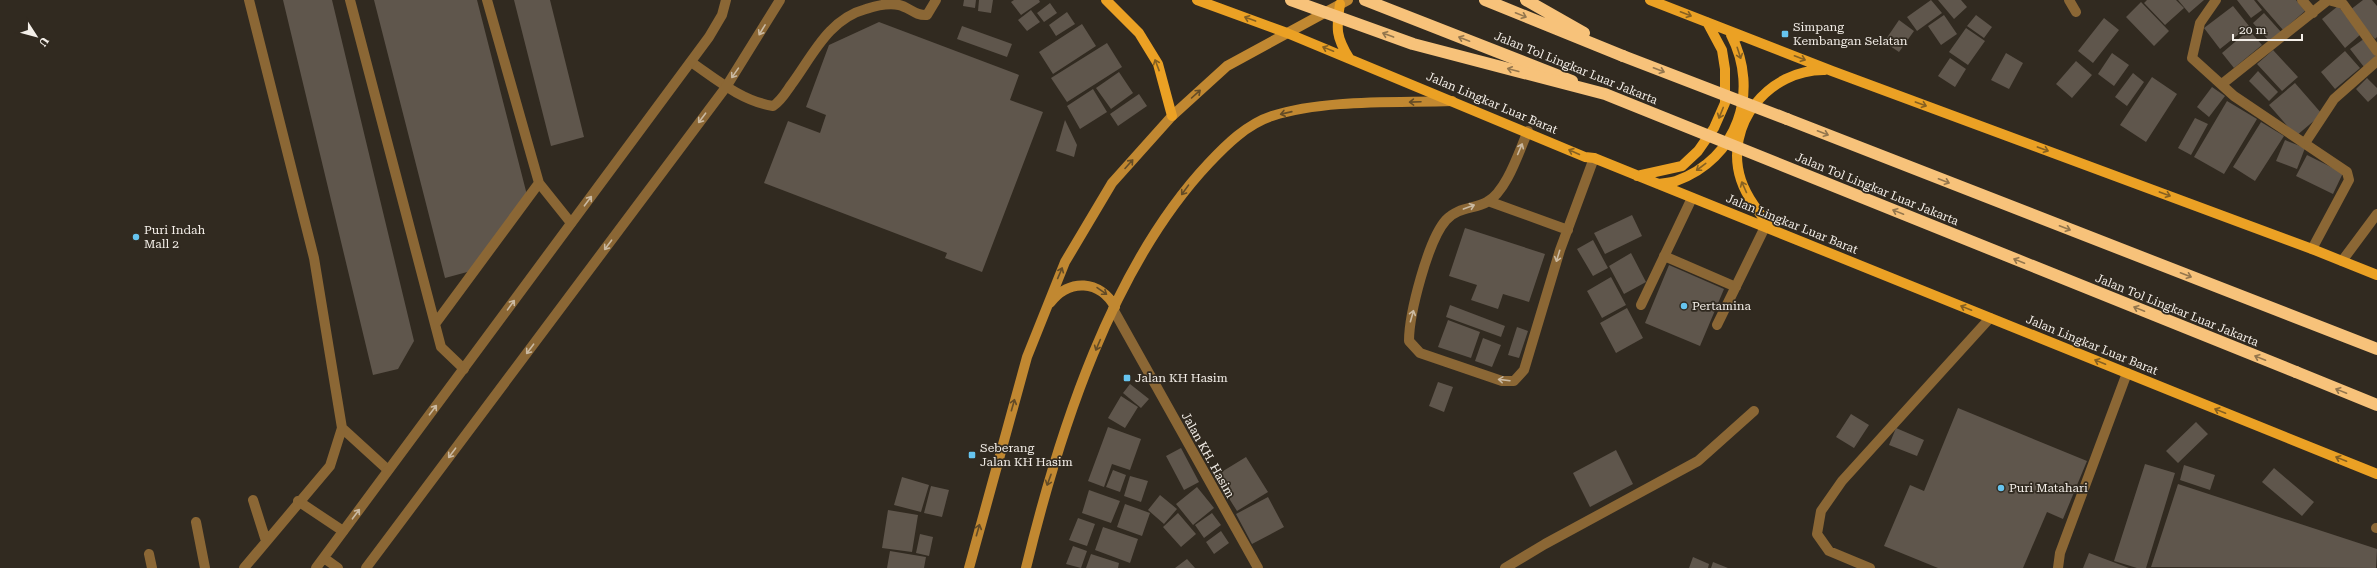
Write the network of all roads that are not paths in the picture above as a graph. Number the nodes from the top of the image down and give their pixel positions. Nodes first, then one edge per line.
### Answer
1 (249, 0) edge
2 (350, 0) edge
3 (487, 0) edge
4 (726, 0) edge
5 (780, 0) edge
6 (936, 0) edge
7 (1106, 0) edge
8 (1197, 0) edge
9 (1291, 0) edge
10 (1366, 0) edge
11 (1485, 0) edge
12 (1526, 0) edge
13 (1650, 0) edge
14 (2069, 0) edge
15 (2216, 0) edge
16 (2302, 0) edge
17 (1344, 2) edge
18 (2076, 12) dead end
19 (2313, 13) junction
20 (1707, 22) junction
21 (1287, 33) junction
22 (1763, 44) junction
23 (2377, 51) edge
24 (1623, 56) junction
25 (1349, 58) junction
26 (2377, 61) edge
27 (691, 62) junction
28 (1832, 71) junction
29 (2222, 84) junction
30 (726, 87) junction
31 (1605, 94) junction
32 (1454, 101) junction
33 (1172, 116) junction
34 (1528, 131) junction
35 (2305, 143) junction
36 (1594, 158) junction
37 (1636, 176) junction
38 (539, 183) junction
39 (1658, 184) junction
40 (1692, 198) junction
41 (1488, 201) junction
42 (2376, 217) edge
43 (571, 223) junction
44 (1769, 229) junction
45 (1568, 230) junction
46 (2312, 249) junction
47 (1664, 256) junction
48 (2342, 260) junction
49 (2377, 275) edge
50 (1736, 286) junction
51 (1641, 305) dead end
52 (1114, 308) junction
53 (1045, 309) junction
54 (1990, 318) junction
55 (435, 324) junction
56 (1717, 325) dead end
57 (2377, 349) edge
58 (464, 369) junction
59 (2127, 373) junction
60 (2377, 405) edge
61 (1754, 411) dead end
62 (342, 428) junction
63 (388, 470) junction
64 (2377, 474) edge
65 (253, 500) dead end
66 (298, 502) junction
67 (196, 522) dead end
68 (343, 531) junction
69 (266, 541) junction
70 (149, 554) dead end
71 (324, 558) junction
72 (249, 566) edge
73 (152, 568) edge
74 (204, 568) edge
75 (316, 568) edge
76 (338, 568) edge
77 (366, 568) edge
78 (969, 568) edge
79 (1026, 568) edge
80 (1258, 568) edge
81 (1505, 568) edge
82 (1870, 568) edge
83 (2058, 568) edge

1 - 62 street
2 - 55 street
3 - 38 street
4 - 27 street
5 -> 30 street
6 - 30 street
33 -> 7 main road
21 -> 8 main road, Jalan Lingkar Luar Barat
31 -> 9 highway, bridge
31 -> 10 highway, Jalan Tol Lingkar Luar Jakarta, bridge
11 -> 24 highway
12 - 24 highway
13 -> 20 main road
14 - 18 street
15 - 29 street
16 - 19 street
17 - 21 main road
17 - 25 main road
19 - 23 street
19 - 29 street
20 - 22 main road
20 -> 37 main road
25 -> 21 main road, Jalan Lingkar Luar Barat
33 -> 21 main road
22 -> 28 main road
22 -> 39 main road
24 -> 57 highway, bridge
25 - 32 main road, Jalan Lingkar Luar Barat
26 - 35 street
27 - 30 street
43 -> 27 street
44 -> 28 main road
28 -> 46 main road
29 - 35 street
30 -> 77 street
60 -> 31 highway, Jalan Tol Lingkar Luar Jakarta, bridge
32 - 34 main road, Jalan Lingkar Luar Barat
32 -> 52 main road
53 -> 33 main road
36 -> 34 main road, Jalan Lingkar Luar Barat
41 -> 34 street
35 - 46 street
36 - 37 main road, Jalan Lingkar Luar Barat
36 - 45 street
37 - 39 main road, Jalan Lingkar Luar Barat
38 - 43 street
38 - 55 street
39 - 40 main road, Jalan Lingkar Luar Barat
40 - 44 main road, Jalan Lingkar Luar Barat
40 - 47 street
41 - 45 street
45 -> 41 street
42 - 48 street
58 -> 43 street
44 - 50 street
54 -> 44 main road, Jalan Lingkar Luar Barat
46 - 48 main road
47 - 50 street
47 - 51 street
48 - 49 main road
50 - 56 street
53 -> 52 main road
52 -> 79 main road
52 - 80 street, Jalan KH. Hasim
78 -> 53 main road
59 -> 54 main road, Jalan Lingkar Luar Barat
54 - 82 street
55 - 58 street
63 -> 58 street
64 -> 59 main road, Jalan Lingkar Luar Barat
59 - 83 street
61 - 81 street
62 - 63 street
62 - 66 street
68 -> 63 street
65 - 69 street
66 - 68 street
66 - 69 street
67 - 74 street
68 - 71 street
69 - 72 street
70 - 73 street
71 - 75 street
71 - 76 street

